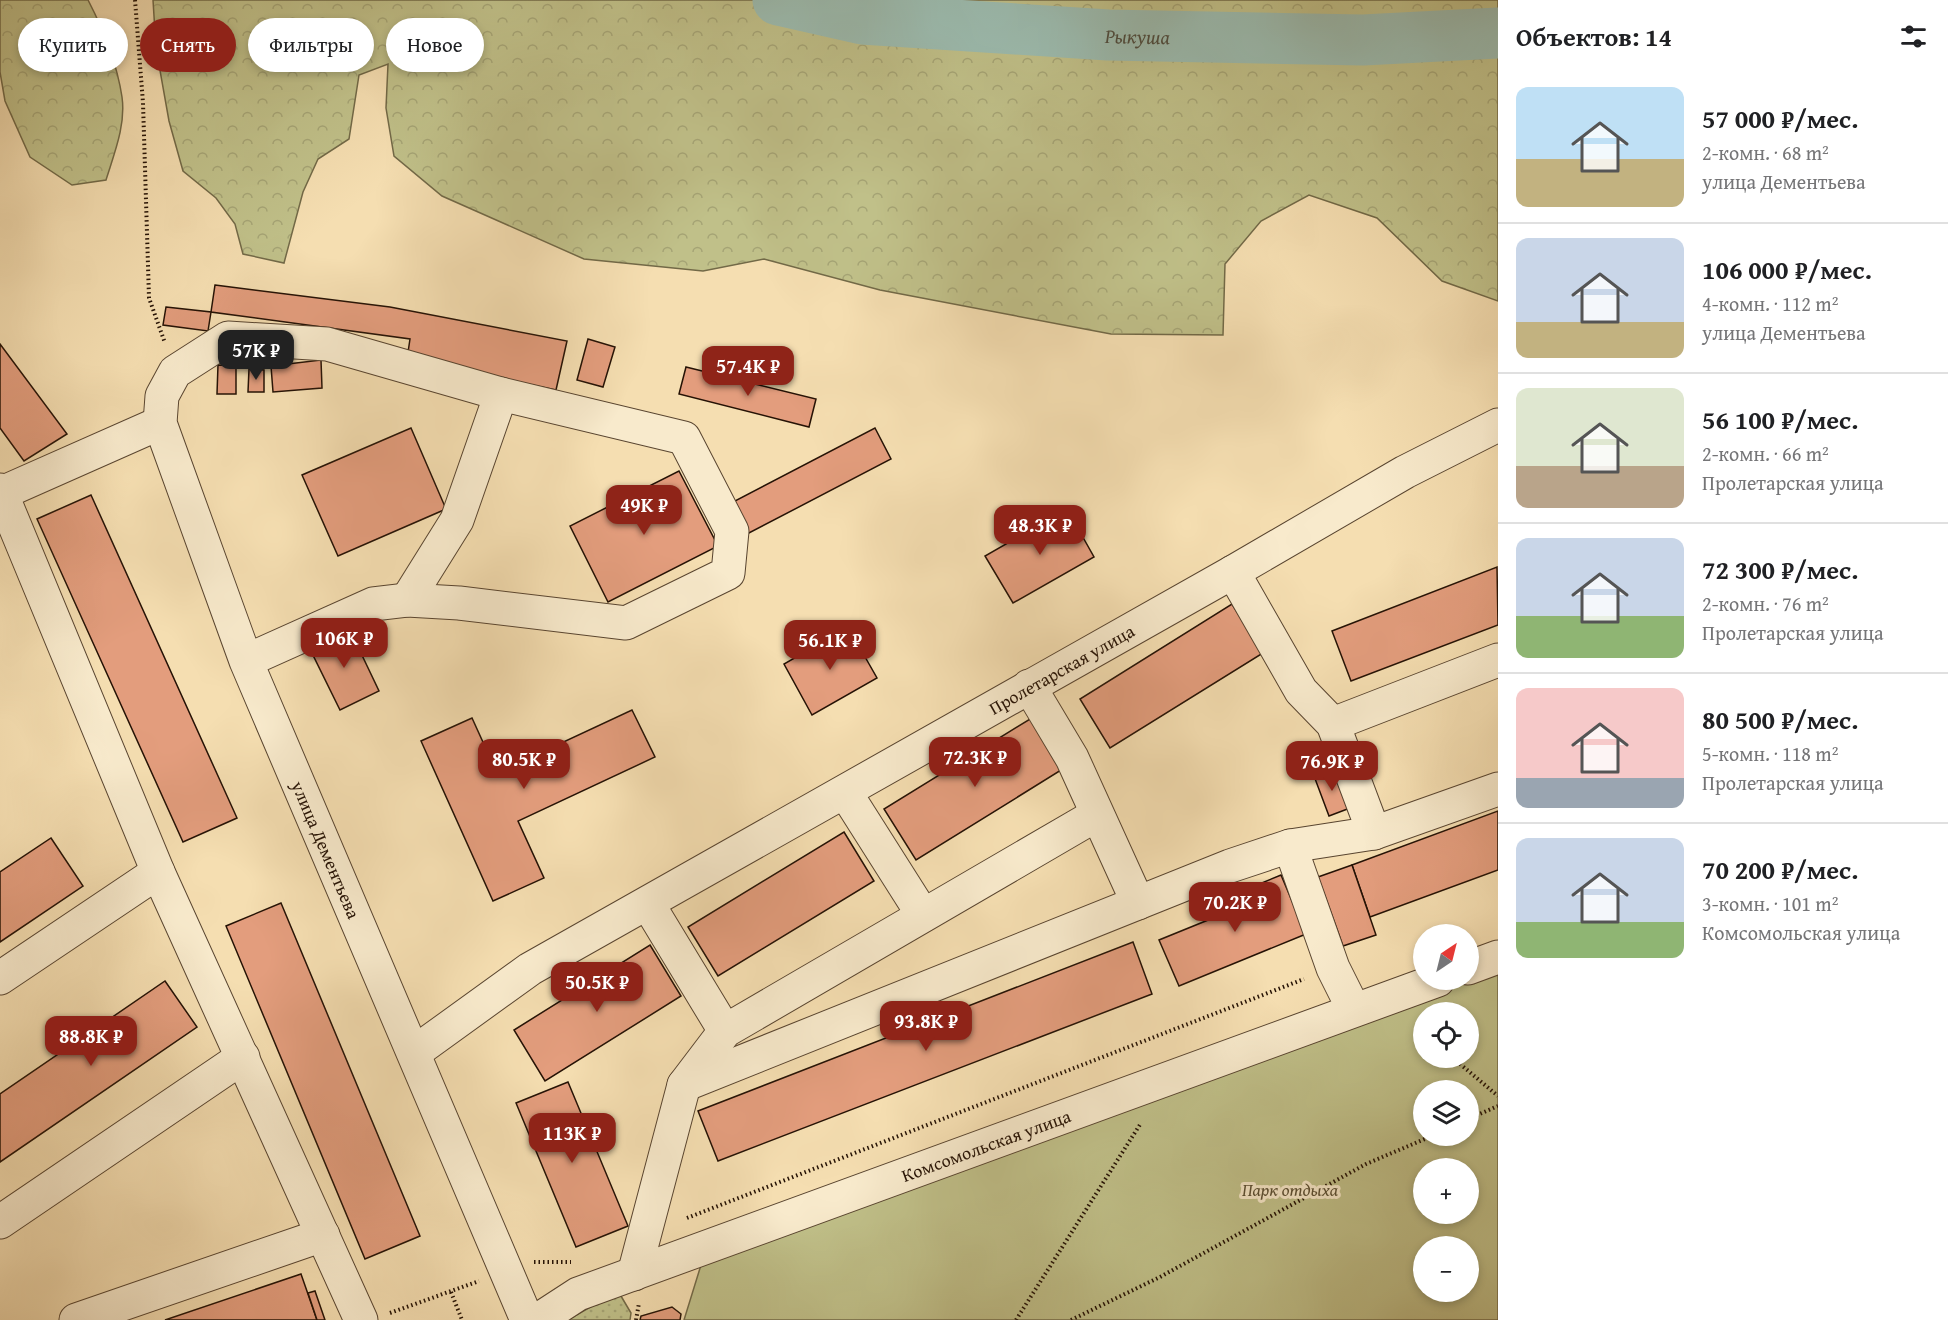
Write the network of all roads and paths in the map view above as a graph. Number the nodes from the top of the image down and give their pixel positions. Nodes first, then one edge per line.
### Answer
1 (135, 0) edge
2 (175, 372) junction
3 (501, 394) junction
4 (160, 423) junction
5 (1498, 426) edge
6 (1, 492) edge
7 (1233, 572) junction
8 (406, 600) junction
9 (1498, 660) edge
10 (246, 662) junction
11 (1029, 686) junction
12 (1333, 724) junction
13 (1498, 789) edge
14 (845, 792) junction
15 (1096, 815) junction
16 (1374, 833) junction
17 (1290, 846) junction
18 (158, 873) junction
19 (1138, 903) junction
20 (648, 904) junction
21 (923, 915) junction
22 (1498, 957) edge
23 (1479, 964) edge
24 (1333, 968) junction
25 (0, 978) edge
26 (1413, 989) edge
27 (1354, 1010) junction
28 (725, 1031) junction
29 (415, 1052) junction
30 (243, 1057) junction
31 (1465, 1068) edge
32 (684, 1085) junction
33 (1498, 1096) edge
34 (1498, 1107) edge
35 (1479, 1115) edge
36 (1144, 1117) dead end
37 (1413, 1144) edge
38 (0, 1222) edge
39 (324, 1235) junction
40 (644, 1235) junction
41 (574, 1262) dead end
42 (507, 1271) junction
43 (634, 1274) junction
44 (451, 1292) junction
45 (371, 1318) edge
46 (76, 1320) edge
47 (462, 1320) edge
48 (528, 1320) edge
49 (538, 1320) edge
50 (1016, 1320) edge
51 (1071, 1320) edge

1 - 2 path
2 - 3 street
2 - 4 street, улица Дементьева
3 - 8 street
3 - 8 street
4 - 6 street
4 - 10 street, улица Дементьева
5 - 7 street, Пролетарская улица
6 - 18 street
7 - 11 street, Пролетарская улица
7 - 12 street
8 - 10 street
9 - 12 street
10 - 29 street, улица Дементьева
11 - 14 street, Пролетарская улица
11 - 15 street
12 - 16 street
13 - 16 street
14 - 20 street, Пролетарская улица
14 - 21 street
15 - 19 street
15 - 21 street
16 - 17 street
17 - 19 street
17 - 24 street
18 - 25 street
18 - 30 street
19 - 32 street
20 - 28 street
20 - 29 street, Пролетарская улица
21 - 28 street
22 - 23 street
24 - 27 street
24 - 40 path
26 - 27 street, Комсомольская улица
27 - 43 street, Комсомольская улица
28 - 32 street
29 - 42 street, улица Дементьева
30 - 38 street
30 - 39 street
31 - 33 path
32 - 40 street
34 - 35 path
36 - 50 path
37 - 51 path
39 - 45 street
39 - 46 street
40 - 43 street
41 - 42 path
42 - 44 path
42 - 48 street, улица Дементьева
43 - 49 street, Комсомольская улица
44 - 45 path
44 - 47 path

